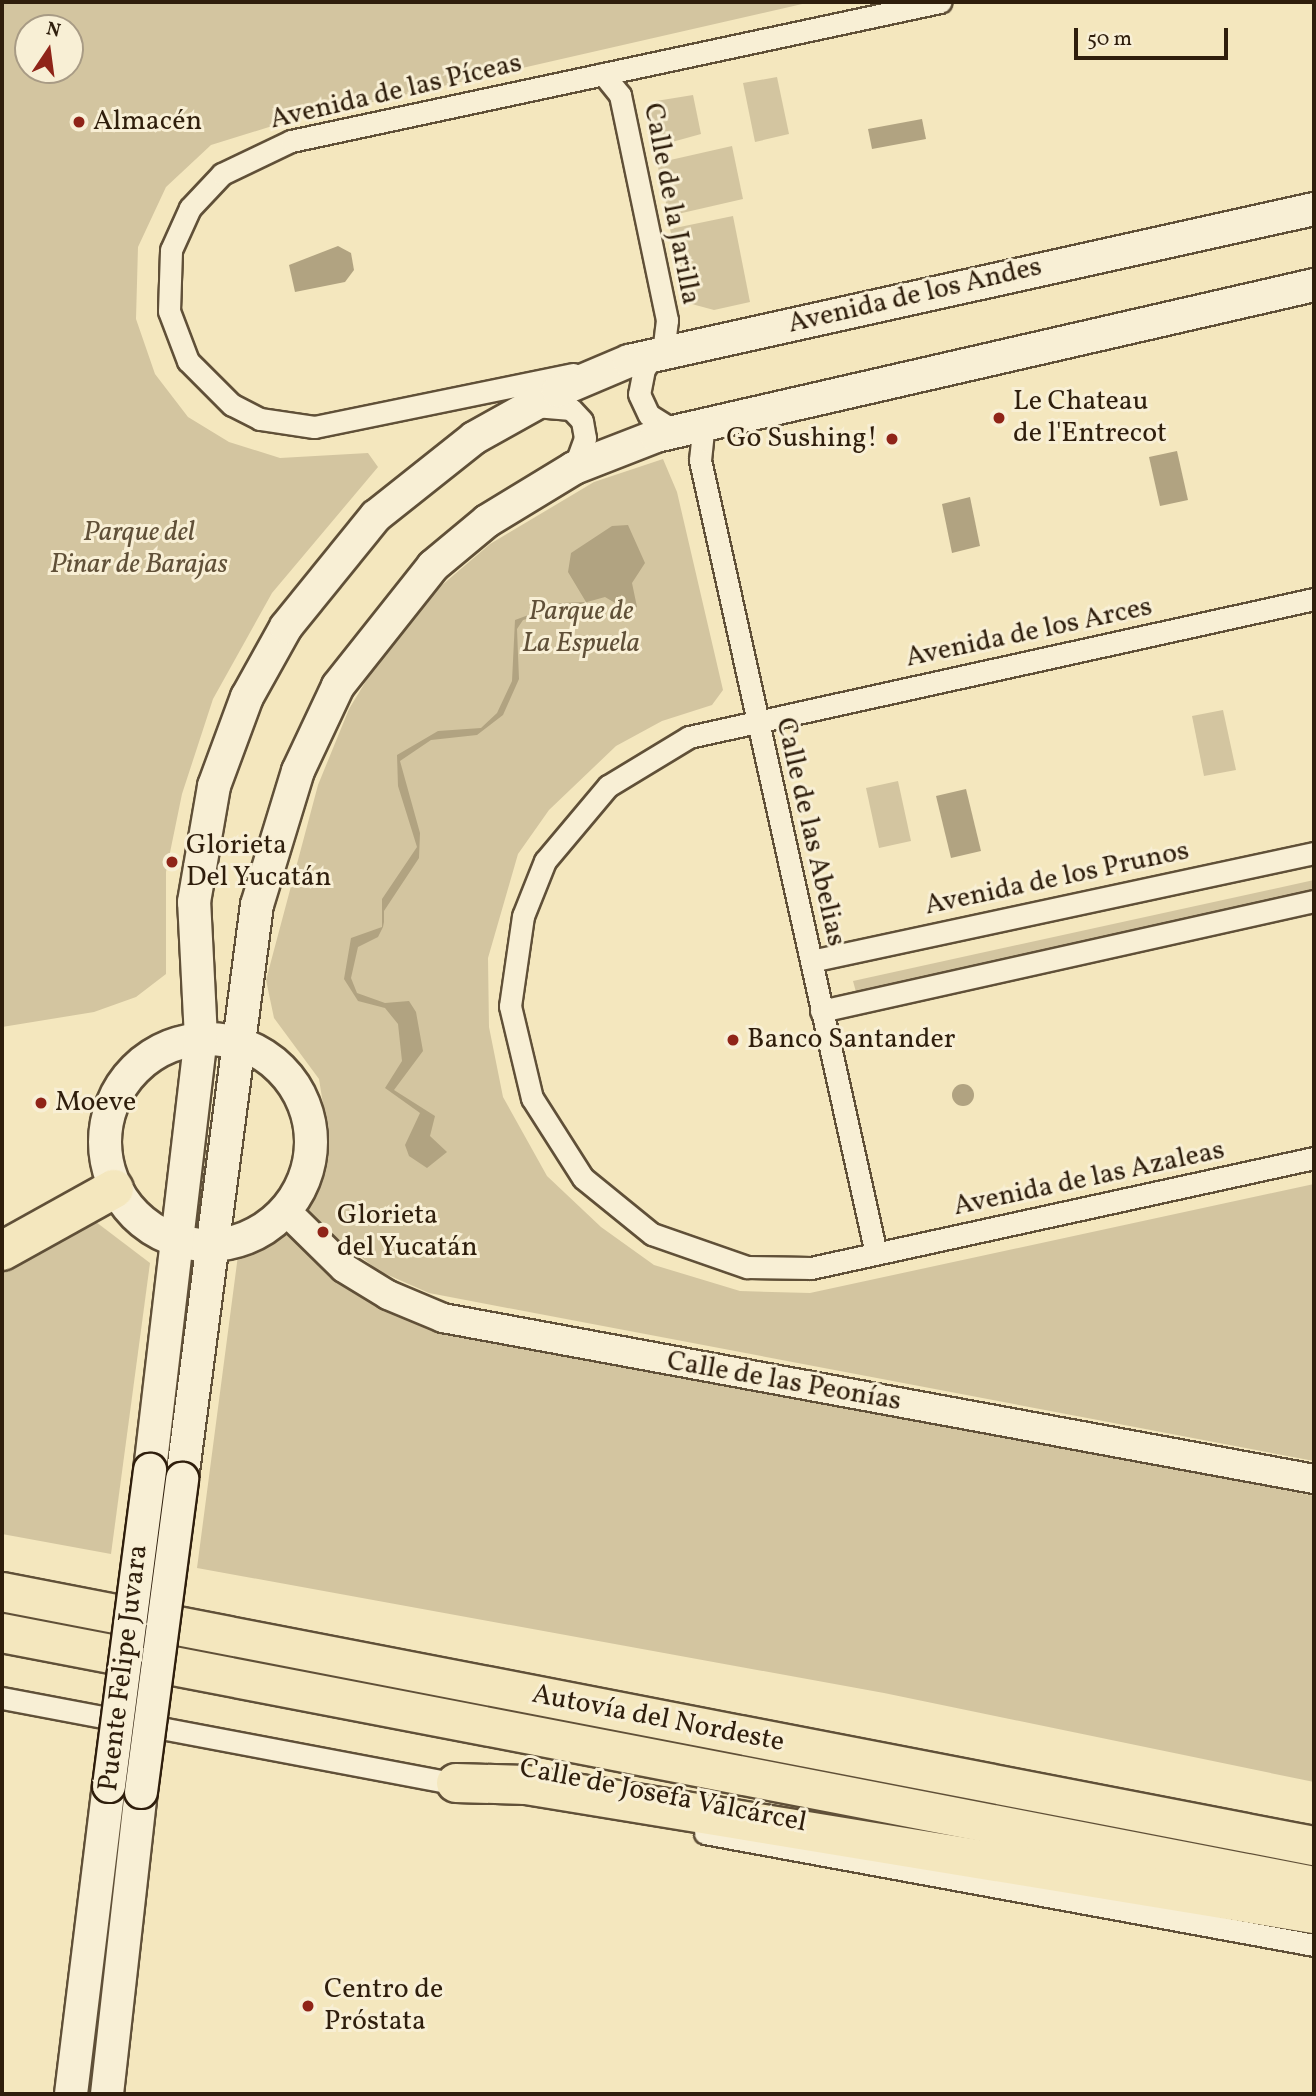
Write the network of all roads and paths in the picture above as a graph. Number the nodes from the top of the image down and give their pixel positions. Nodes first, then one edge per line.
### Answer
1 (940, 2) edge
2 (603, 74) junction
3 (1314, 209) edge
4 (1314, 285) edge
5 (660, 352) junction
6 (606, 370) junction
7 (524, 408) junction
8 (690, 426) junction
9 (574, 468) junction
10 (1314, 599) edge
11 (756, 721) junction
12 (1314, 853) edge
13 (1314, 901) edge
14 (811, 961) junction
15 (821, 1011) junction
16 (201, 1038) junction
17 (238, 1042) junction
18 (1314, 1158) edge
19 (114, 1189) junction
20 (286, 1212) junction
21 (176, 1241) junction
22 (212, 1246) junction
23 (2, 1251) edge
24 (876, 1254) junction
25 (1314, 1479) edge
26 (2, 1592) edge
27 (2, 1633) edge
28 (2, 1698) edge
29 (456, 1783) junction
30 (1314, 1846) edge
31 (1314, 1886) edge
32 (1314, 1914) edge
33 (1314, 1945) edge
34 (71, 2094) edge
35 (107, 2094) edge

1 - 2 street, Avenida de las Píceas
2 - 5 street, Calle de la Jarilla
2 - 6 street, Avenida de las Píceas
3 - 5 main road, Avenida de los Andes
4 - 8 main road
5 - 6 main road, Avenida de los Andes
5 - 8 street
6 - 7 main road, Avenida de los Andes
7 - 9 street
7 - 16 main road, Avenida de los Andes
8 - 9 main road
8 - 11 street, Calle de las Abelias
9 - 17 main road
10 - 11 street, Avenida de los Arces
11 - 14 street, Calle de las Abelias
11 - 24 street, Avenida de los Arces
12 - 14 street, Avenida de los Prunos
13 - 15 street
14 - 15 street, Calle de las Abelias
15 - 24 street, Calle de las Abelias
16 - 17 main road
16 - 19 main road
16 - 21 main road
17 - 20 main road
17 - 22 main road
18 - 24 street, Avenida de las Azaleas
19 - 21 main road
19 - 23 highway
20 - 22 main road
20 - 25 street, Calle de las Peonías
21 - 22 main road
21 - 34 main road, Puente Felipe Juvara, bridge
22 - 35 main road, Puente Felipe Juvara, bridge
26 - 30 highway, Autovía del Nordeste
27 - 31 highway, Autovía del Nordeste
28 - 29 street, Calle de Josefa Valcárcel
29 - 32 highway
29 - 33 street, Calle de Josefa Valcárcel

